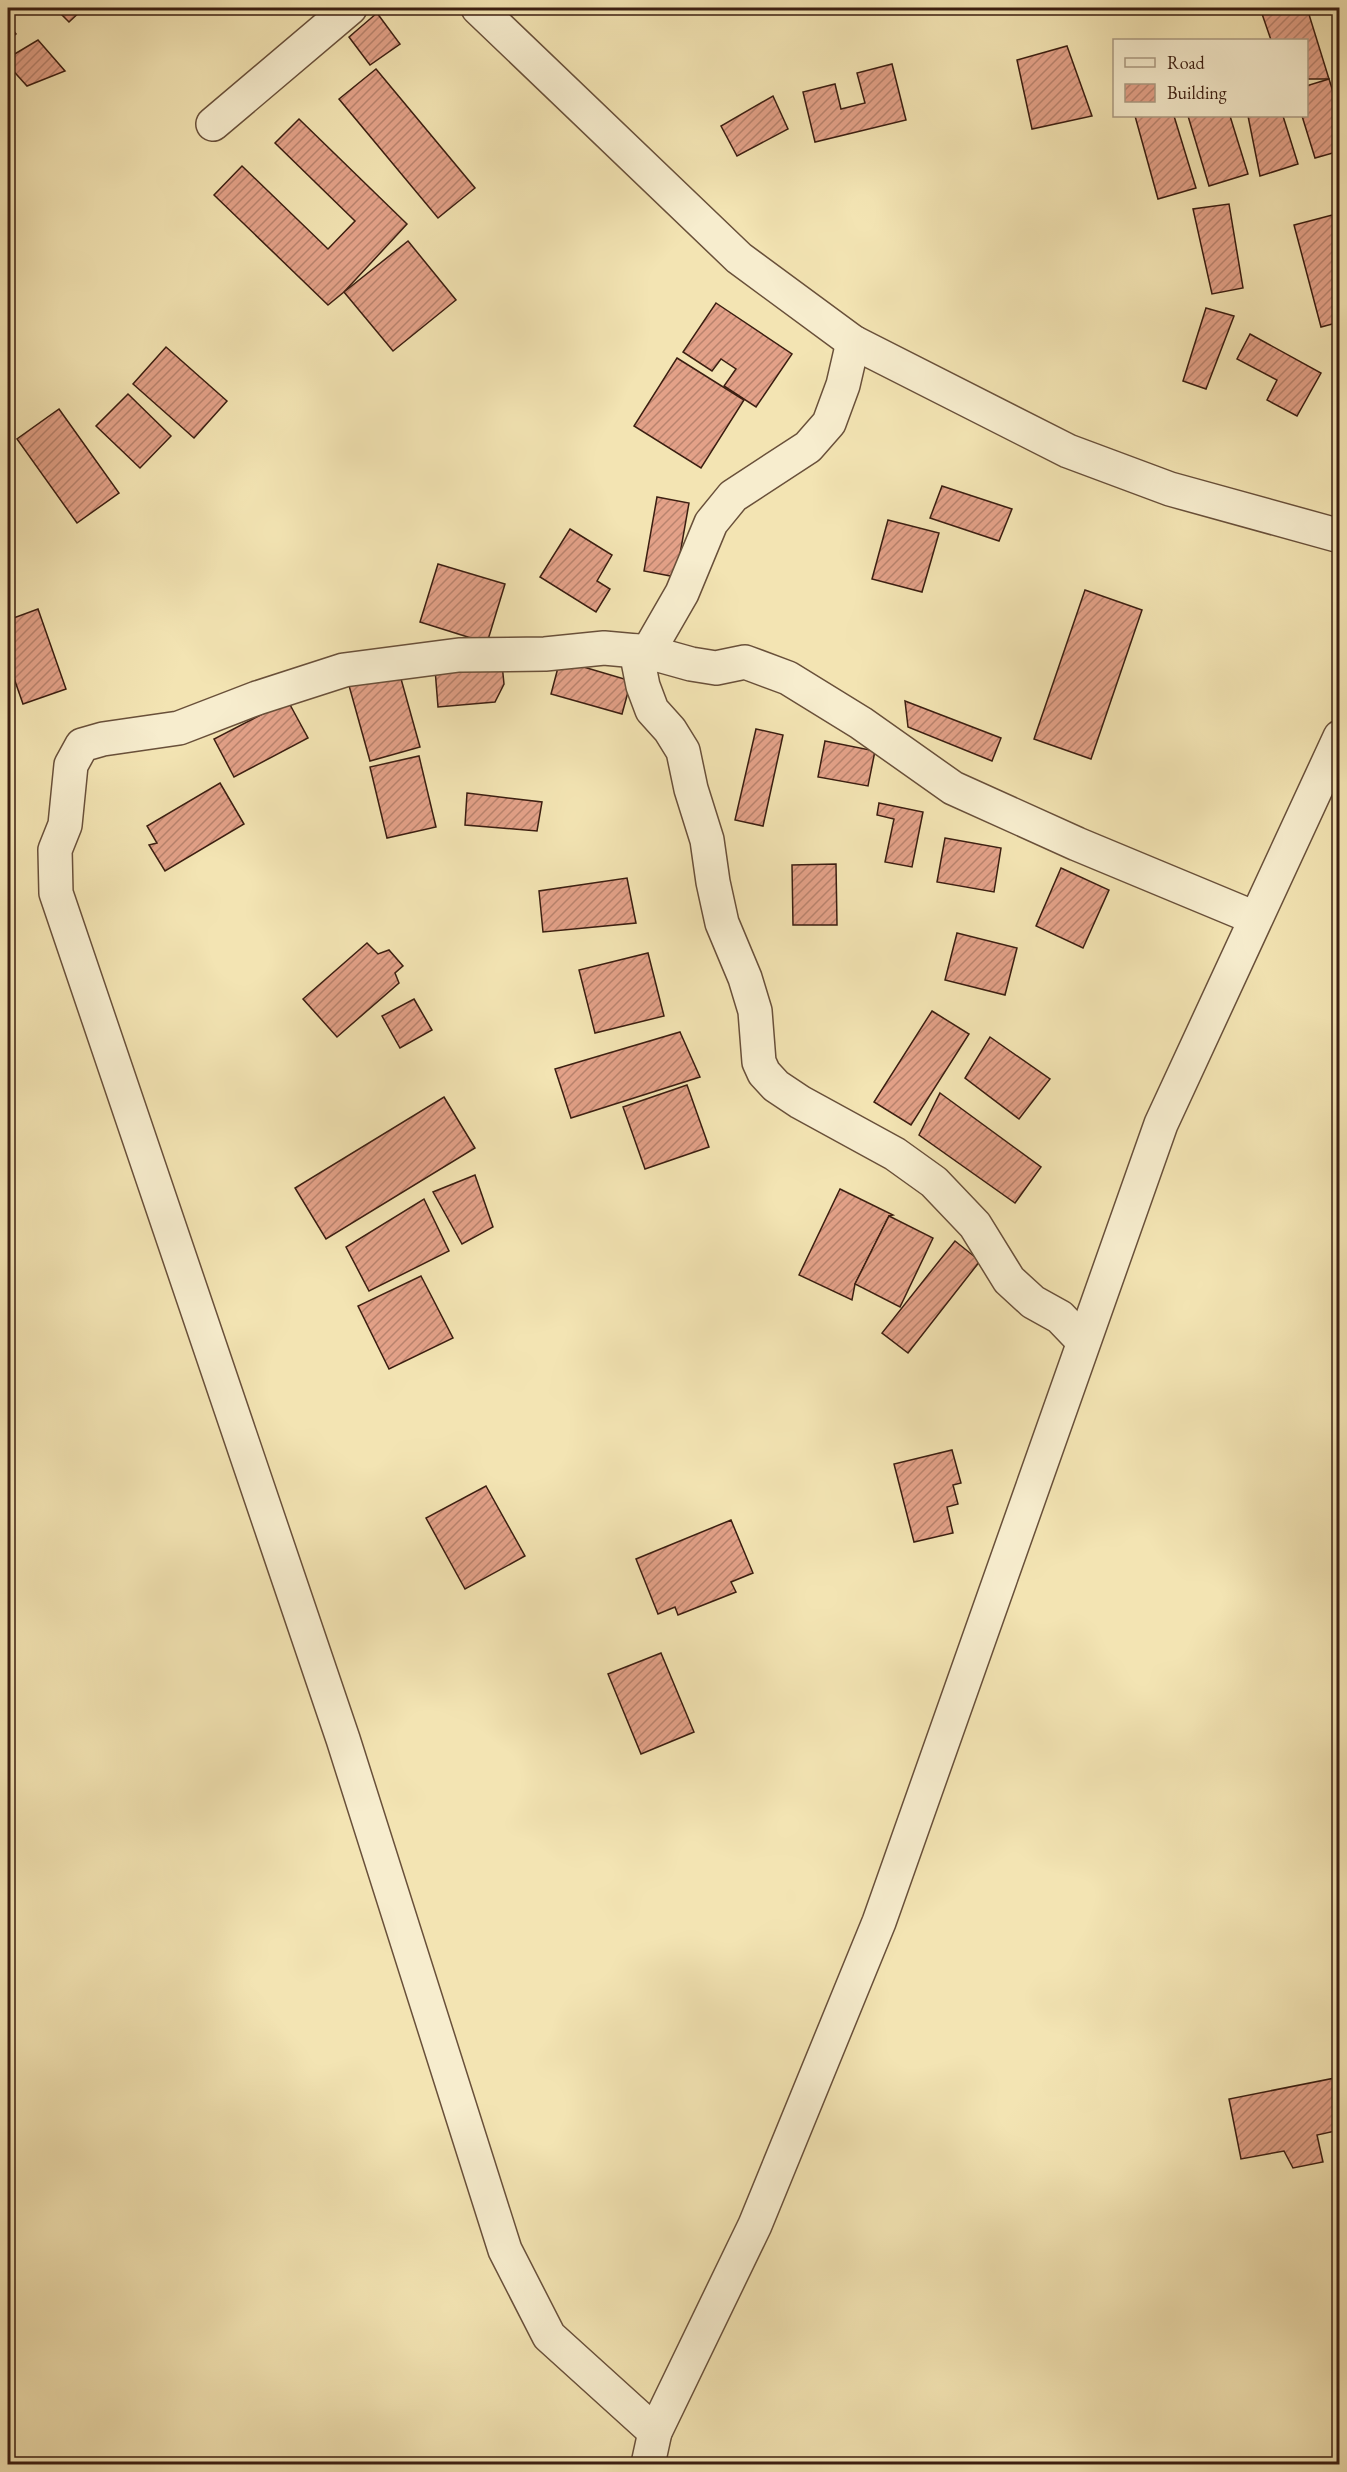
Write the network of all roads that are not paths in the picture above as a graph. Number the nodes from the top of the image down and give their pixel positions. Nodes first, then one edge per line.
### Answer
1 (350, 8) edge
2 (478, 8) edge
3 (213, 124) dead end
4 (853, 342) junction
5 (1340, 536) edge
6 (642, 651) junction
7 (1340, 737) edge
8 (1256, 918) junction
9 (1083, 1341) junction
10 (655, 2432) junction
11 (648, 2464) edge

1 - 3 street
2 - 4 street
4 - 5 street
4 - 6 street
6 - 8 street
6 - 9 street
6 - 10 street
7 - 8 street
8 - 9 street
9 - 10 street
10 - 11 street

